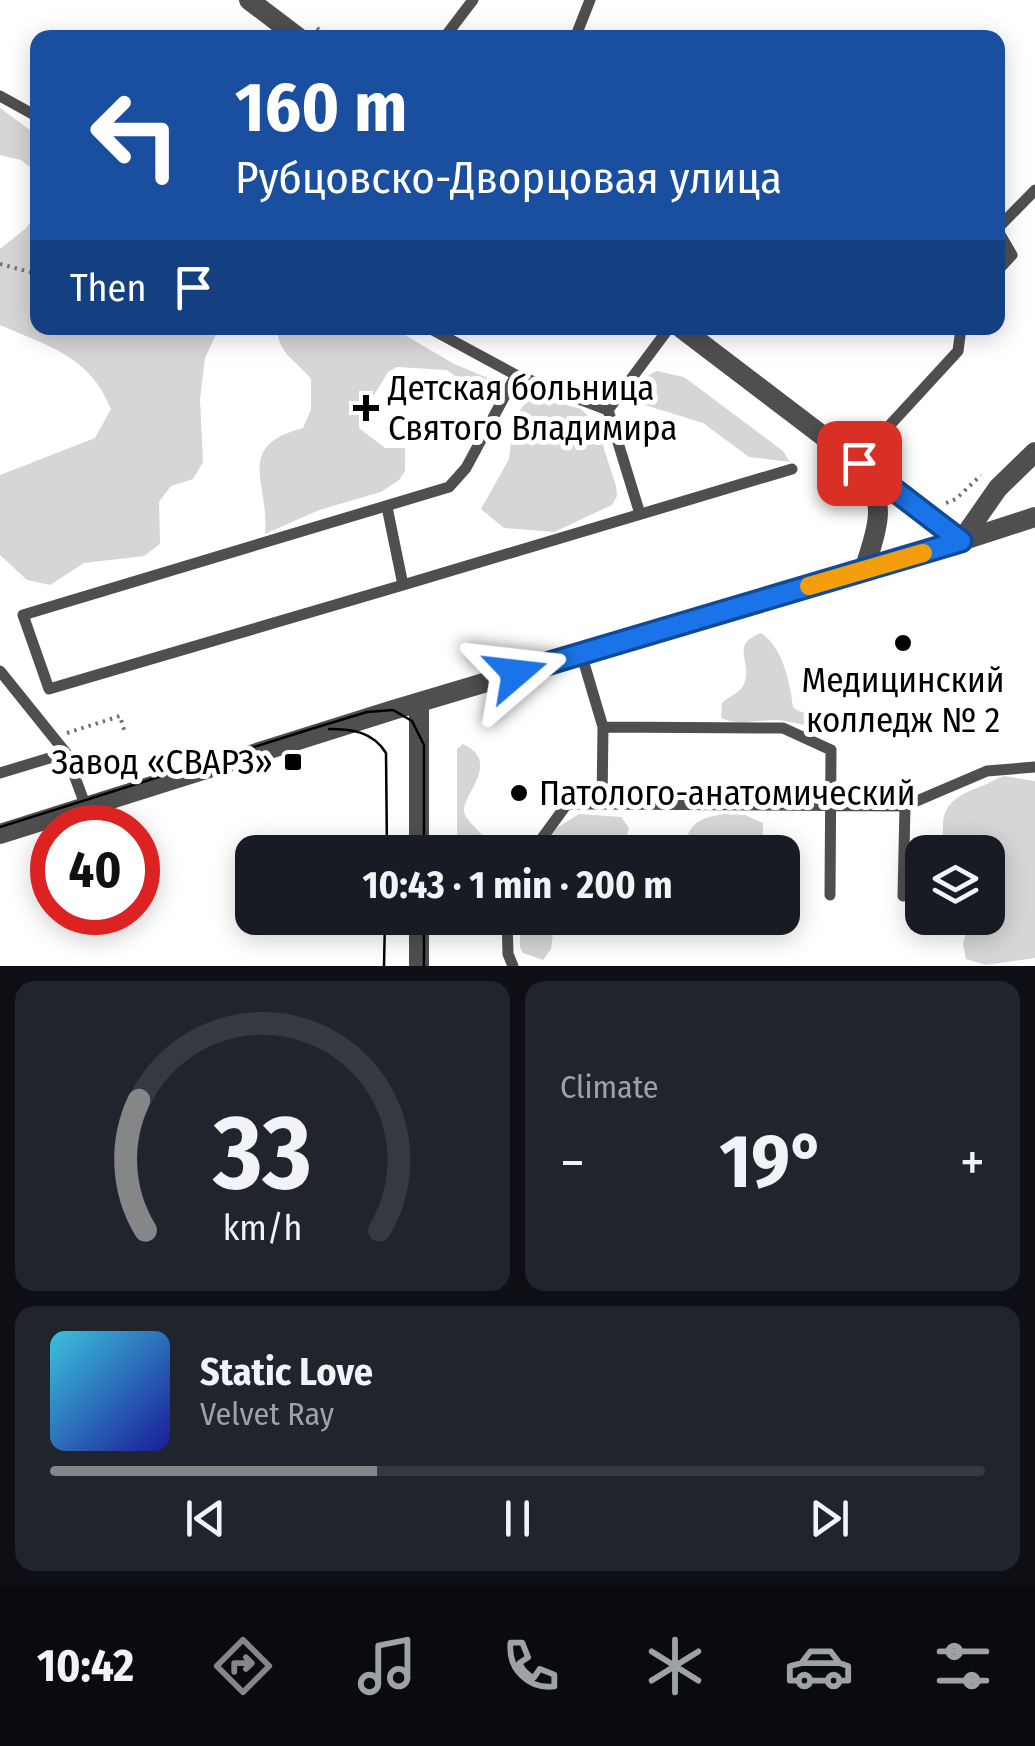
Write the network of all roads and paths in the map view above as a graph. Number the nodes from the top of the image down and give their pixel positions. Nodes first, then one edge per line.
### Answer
1 (249, 0) edge
2 (473, 0) edge
3 (590, 0) edge
4 (288, 30) edge
5 (450, 30) edge
6 (578, 30) edge
7 (0, 96) edge
8 (30, 112) edge
9 (1035, 190) edge
10 (1005, 222) edge
11 (1005, 242) edge
12 (1005, 262) edge
13 (0, 264) edge
14 (30, 272) edge
15 (442, 335) edge
16 (664, 335) edge
17 (690, 335) edge
18 (960, 335) edge
19 (516, 375) junction
20 (608, 410) junction
21 (1035, 452) edge
22 (859, 463) junction
23 (792, 469) dead end
24 (387, 507) junction
25 (640, 514) junction
26 (1035, 517) edge
27 (961, 541) junction
28 (864, 570) junction
29 (404, 585) junction
30 (581, 653) junction
31 (0, 671) edge
32 (419, 703) junction
33 (602, 726) junction
34 (125, 732) dead end
35 (53, 737) junction
36 (66, 754) junction
37 (132, 754) dead end
38 (135, 765) dead end
39 (1035, 767) edge
40 (0, 773) edge
41 (602, 804) junction
42 (86, 805) edge
43 (89, 805) edge
44 (830, 806) junction
45 (905, 806) junction
46 (30, 824) edge
47 (0, 834) edge
48 (419, 835) edge
49 (545, 835) edge
50 (830, 895) dead end
51 (903, 896) dead end
52 (419, 935) edge
53 (508, 935) edge
54 (419, 966) edge
55 (513, 966) edge

1 - 4 street
2 - 5 lane
3 - 6 lane
7 - 8 lane
9 - 10 lane
11 - 12 lane
13 - 14 path
15 - 19 lane
16 - 20 lane
17 - 22 street
18 - 22 lane
19 - 20 lane
19 - 24 lane
20 - 25 lane
21 - 27 street
22 - 27 street
22 - 28 street
23 - 25 lane
24 - 29 lane
24 - 29 lane
25 - 29 lane
26 - 27 street
27 - 28 street
28 - 30 street
30 - 32 street
30 - 33 lane
31 - 35 lane
32 - 43 street
32 - 48 street
33 - 41 lane
33 - 44 lane
34 - 35 path
35 - 36 lane
36 - 40 lane
36 - 42 lane
37 - 38 path
39 - 45 lane
41 - 44 lane
41 - 49 lane
44 - 45 lane
44 - 50 lane
45 - 51 lane
46 - 47 street
52 - 54 street
53 - 55 lane

